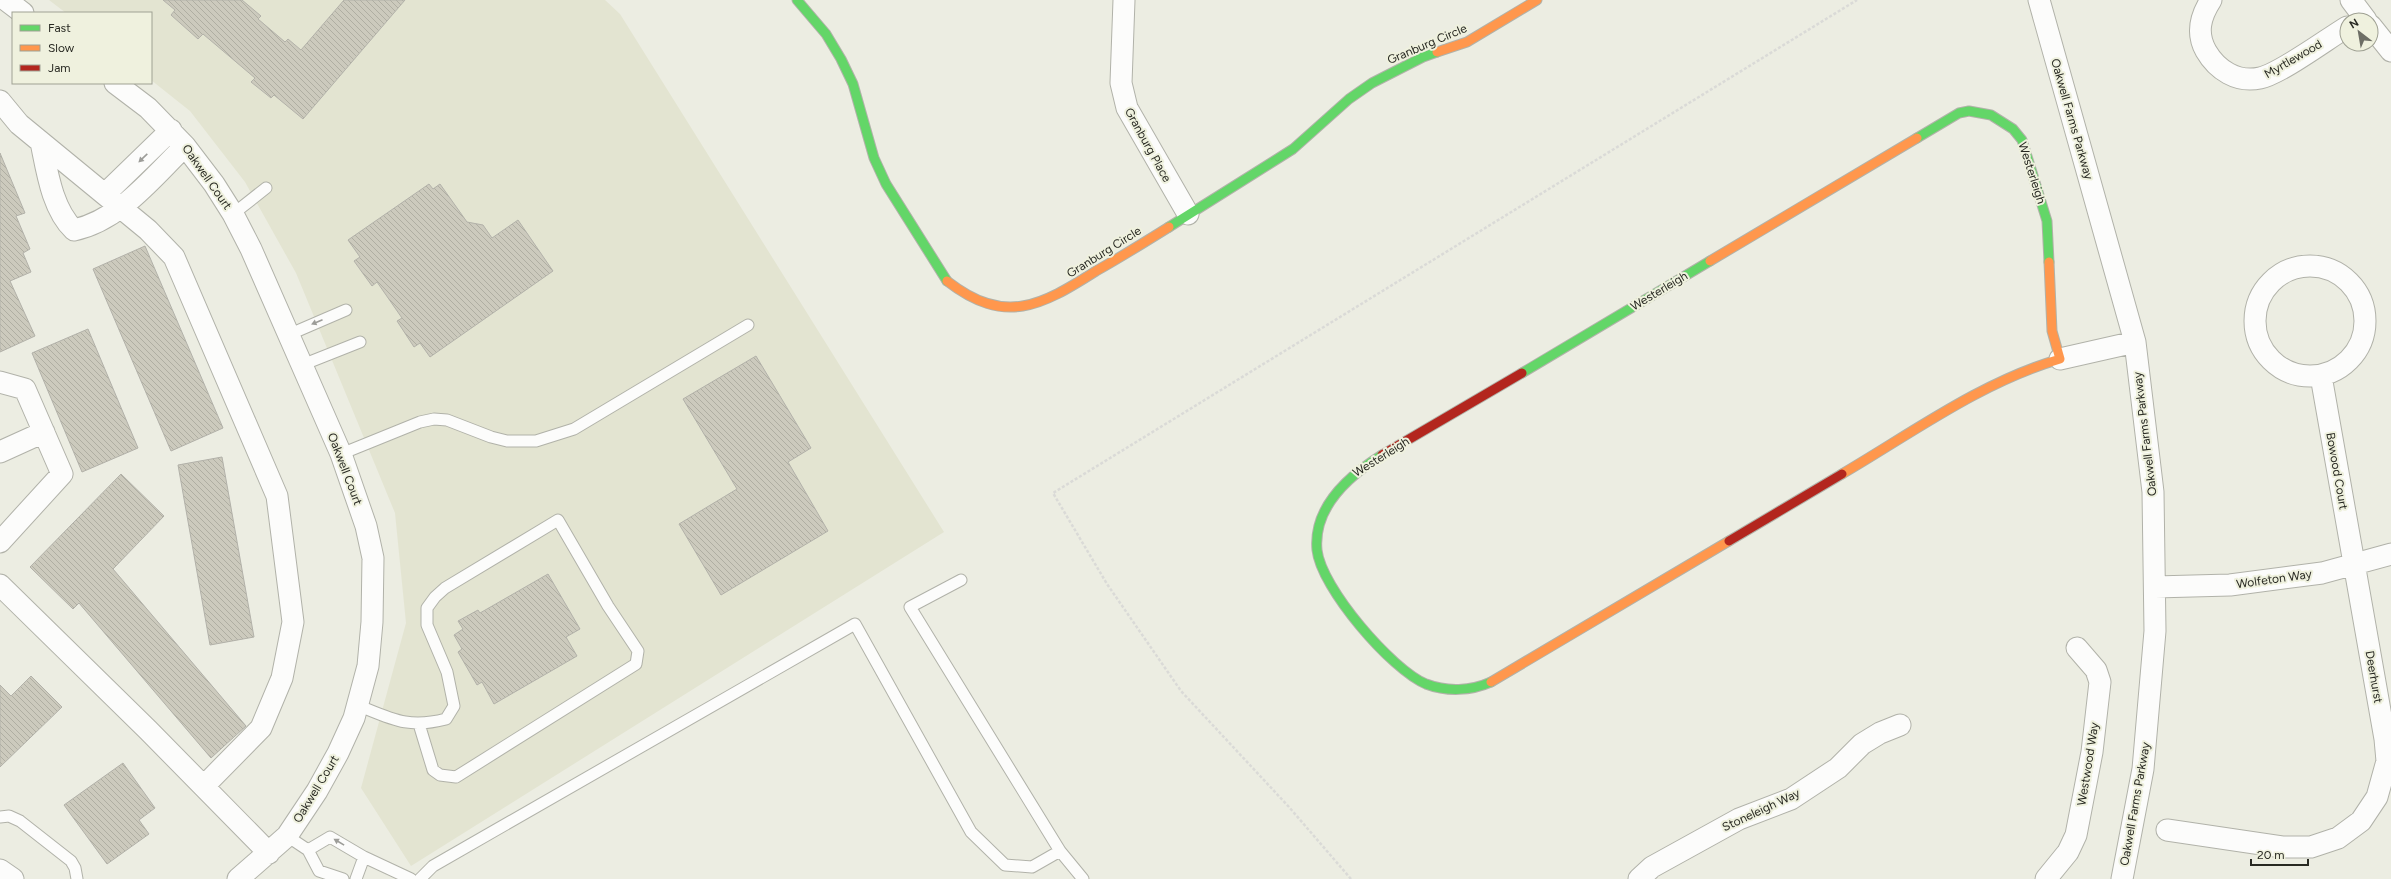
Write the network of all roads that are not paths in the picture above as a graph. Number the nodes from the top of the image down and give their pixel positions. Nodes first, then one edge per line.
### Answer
1 (6, 0) edge
2 (797, 0) edge
3 (1124, 0) edge
4 (1537, 0) edge
5 (2039, 0) edge
6 (2210, 0) edge
7 (2351, 0) edge
8 (22, 12) edge
9 (2356, 12) edge
10 (2339, 35) edge
11 (2379, 39) edge
12 (2391, 51) edge
13 (117, 84) edge
14 (0, 101) edge
15 (171, 130) junction
16 (42, 142) junction
17 (185, 146) junction
18 (266, 188) dead end
19 (112, 201) junction
20 (233, 214) junction
21 (1188, 214) junction
22 (346, 310) dead end
23 (748, 324) dead end
24 (288, 335) junction
25 (360, 342) dead end
26 (2135, 342) junction
27 (2060, 359) junction
28 (302, 365) junction
29 (2321, 376) junction
30 (0, 382) edge
31 (44, 432) junction
32 (0, 452) edge
33 (341, 454) junction
34 (0, 542) edge
35 (2391, 554) edge
36 (2353, 565) junction
37 (961, 580) dead end
38 (0, 585) edge
39 (2154, 587) junction
40 (2076, 648) dead end
41 (357, 705) junction
42 (419, 724) junction
43 (1900, 726) dead end
44 (204, 786) junction
45 (0, 817) edge
46 (2167, 830) dead end
47 (287, 836) junction
48 (308, 850) junction
49 (1060, 851) junction
50 (269, 853) junction
51 (364, 857) junction
52 (0, 870) edge
53 (13, 879) edge
54 (77, 879) edge
55 (238, 879) edge
56 (343, 879) edge
57 (356, 879) edge
58 (411, 879) edge
59 (420, 879) edge
60 (1083, 879) edge
61 (1639, 879) edge
62 (2046, 879) edge
63 (2122, 879) edge

1 - 8 street
2 - 21 street, Granburg Circle
3 - 21 street, Granburg Place
4 - 21 street, Granburg Circle
5 - 26 street, Oakwell Farms Parkway
6 - 10 street, Myrtlewood
7 - 9 street
11 - 12 street
13 - 15 street, Oakwell Court
14 - 16 street
15 - 17 street, Oakwell Court
15 -> 19 street
16 - 19 street
16 - 19 street
17 - 19 street
17 - 20 street, Oakwell Court
18 - 20 lane
19 - 44 street
20 - 24 street, Oakwell Court
22 -> 24 lane
23 - 33 lane
24 - 28 street, Oakwell Court
25 - 28 lane
26 - 27 street, Westerleigh
26 - 39 street, Oakwell Farms Parkway
27 - 27 street, Westerleigh
28 - 33 street, Oakwell Court
29 - 29 street
29 - 36 street, Bowood Court
30 - 31 street
31 - 32 street
31 - 34 street
33 - 41 street, Oakwell Court
35 - 36 street, Wolfeton Way
36 - 39 street, Wolfeton Way
36 - 46 street, Deerhurst
37 - 49 lane
38 - 44 street
39 - 63 street, Oakwell Farms Parkway
40 - 62 street, Westwood Way
41 - 42 lane
41 - 47 street, Oakwell Court
42 - 42 lane
43 - 61 street, Stoneleigh Way
44 - 50 street
45 - 54 lane
47 - 48 lane
47 - 50 street, Oakwell Court
51 -> 48 lane
48 - 56 lane
49 - 59 lane
49 - 60 lane
50 - 55 street, Oakwell Court
51 - 57 lane
51 - 58 lane
52 - 53 street

